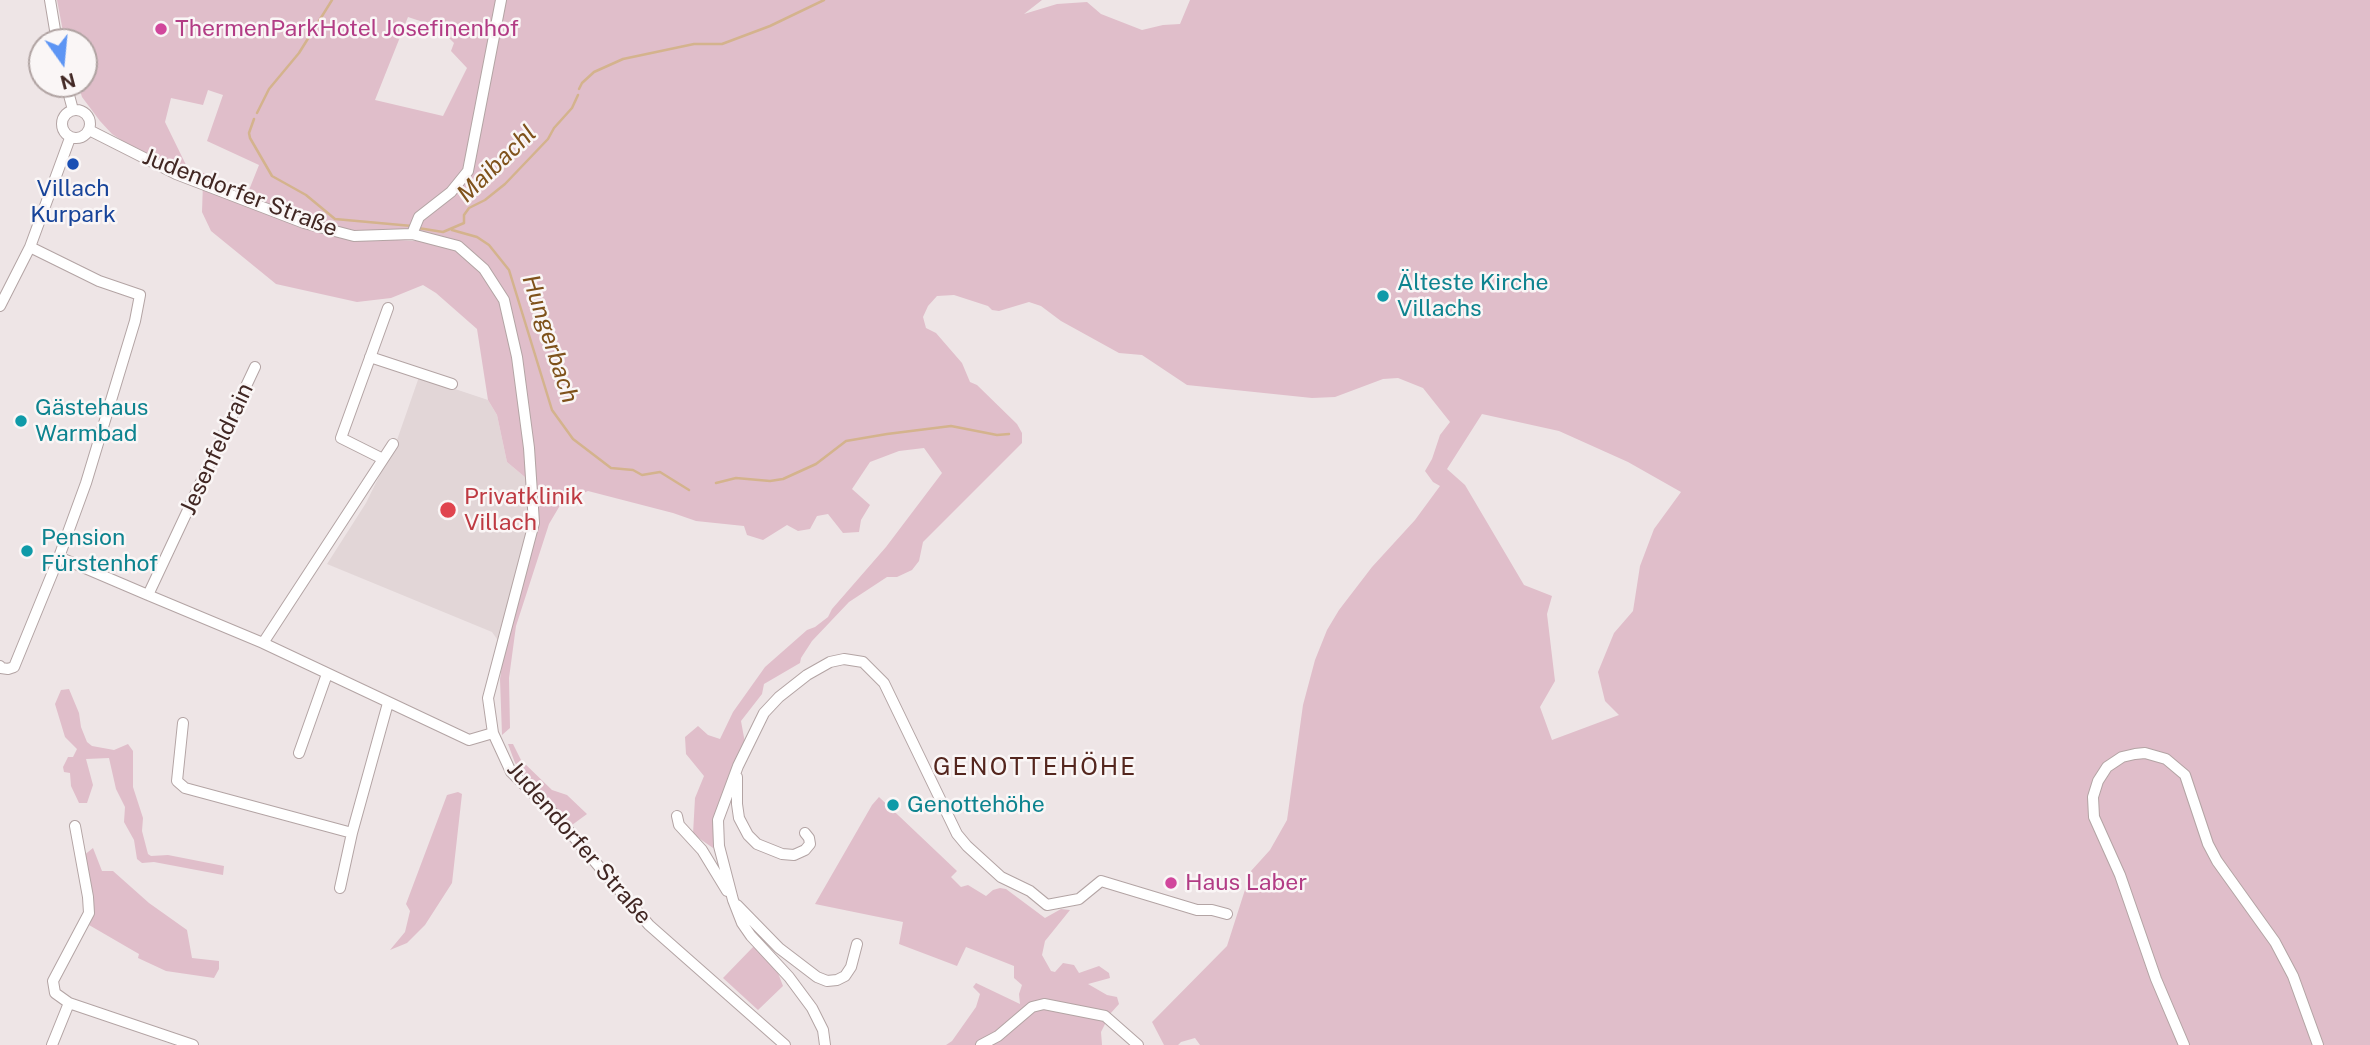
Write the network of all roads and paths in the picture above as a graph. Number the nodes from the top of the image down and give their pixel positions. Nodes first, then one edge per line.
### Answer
1 (50, 0) edge
2 (501, 0) edge
3 (55, 28) edge
4 (70, 98) edge
5 (73, 110) junction
6 (89, 130) junction
7 (70, 138) junction
8 (414, 229) junction
9 (30, 247) junction
10 (0, 306) edge
11 (388, 309) dead end
12 (370, 356) junction
13 (255, 367) dead end
14 (452, 384) dead end
15 (393, 444) dead end
16 (383, 459) junction
17 (60, 557) junction
18 (148, 595) junction
19 (263, 643) junction
20 (0, 666) edge
21 (327, 674) junction
22 (388, 703) junction
23 (183, 723) dead end
24 (493, 733) junction
25 (299, 753) dead end
26 (738, 766) junction
27 (677, 816) dead end
28 (75, 826) dead end
29 (352, 833) junction
30 (805, 833) dead end
31 (340, 888) dead end
32 (733, 900) junction
33 (1227, 914) dead end
34 (857, 944) dead end
35 (69, 1003) junction
36 (52, 1045) edge
37 (193, 1045) edge
38 (785, 1045) edge
39 (825, 1045) edge
40 (982, 1045) edge
41 (1138, 1045) edge
42 (2183, 1045) edge
43 (2318, 1045) edge

1 - 3 street
2 - 8 street
4 - 5 street
5 - 6 street
5 - 7 street
6 - 7 street
6 - 8 street, Judendorfer Straße
7 - 9 street
8 - 24 street, Judendorfer Straße
9 - 10 street
9 - 17 street
11 - 12 street
12 - 14 street
12 - 16 street
13 - 18 street, Jesenfeldrain
15 - 16 street
16 - 19 street
17 - 18 street
17 - 20 street
18 - 19 street
19 - 21 street
21 - 22 street
21 - 25 street
22 - 24 street
22 - 29 street
23 - 29 street
24 - 38 street, Judendorfer Straße
26 - 30 street
26 - 32 street
26 - 33 street
27 - 32 street
28 - 35 street
29 - 31 street
32 - 34 street
32 - 39 street
35 - 36 street
35 - 37 street
40 - 41 street
42 - 43 street

